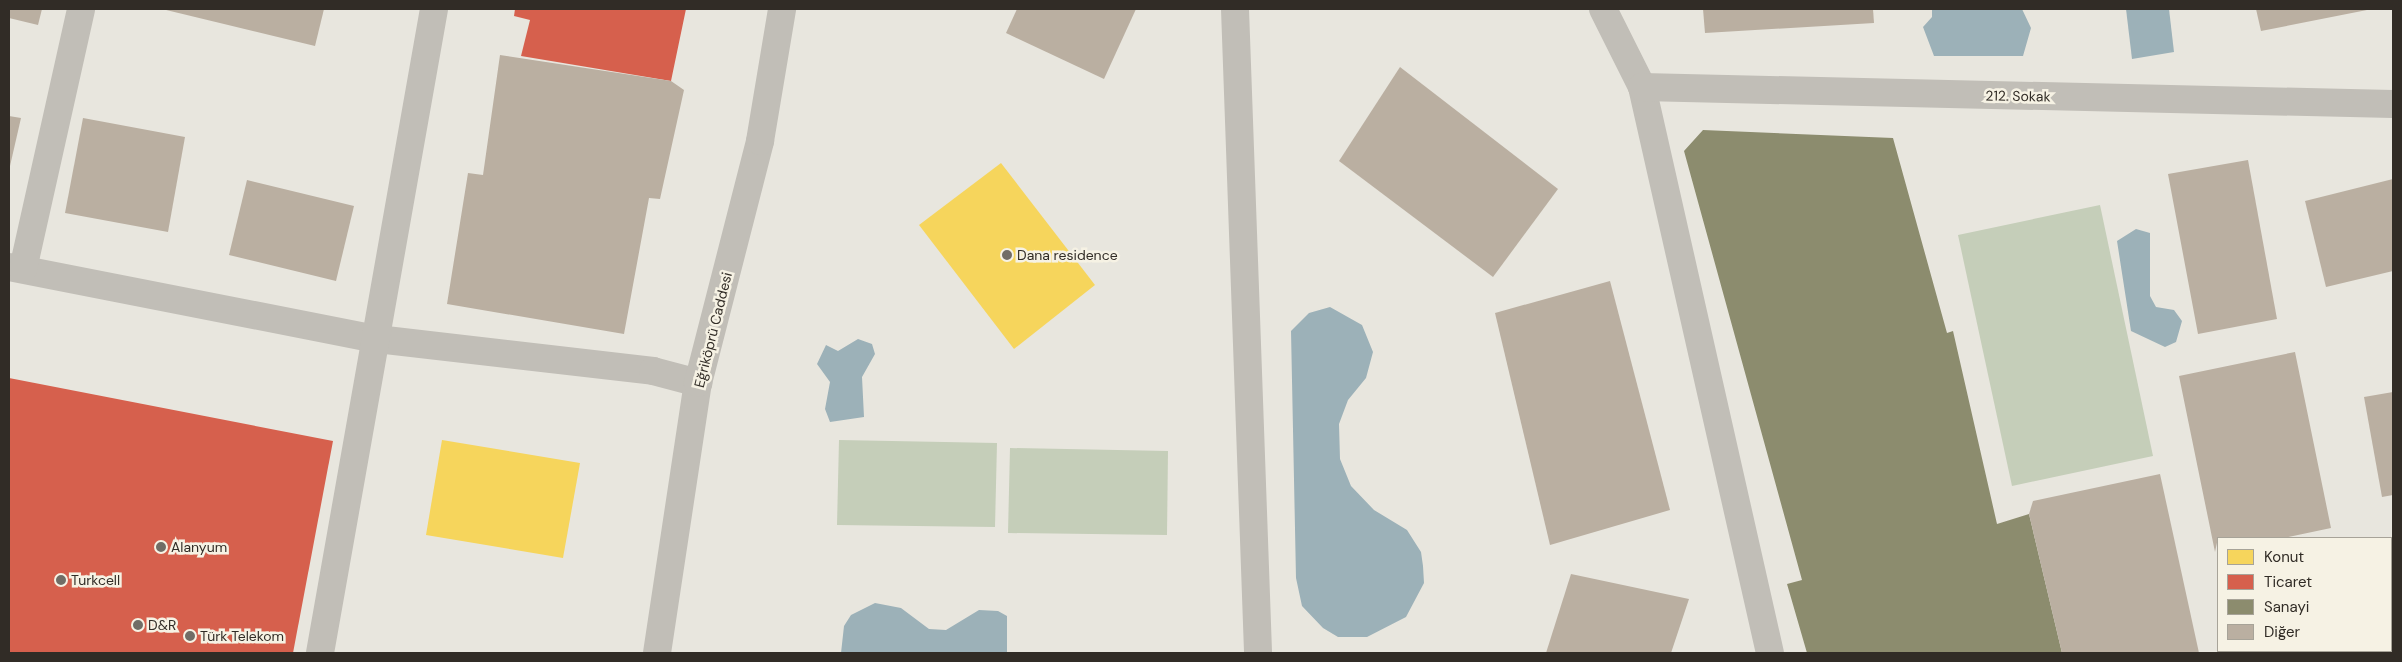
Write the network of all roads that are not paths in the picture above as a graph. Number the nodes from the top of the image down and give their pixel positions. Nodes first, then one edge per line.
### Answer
1 (81, 9) edge
2 (434, 9) edge
3 (782, 9) edge
4 (1235, 9) edge
5 (1603, 9) edge
6 (1642, 87) junction
7 (2393, 104) edge
8 (16, 268) edge
9 (376, 339) junction
10 (698, 384) junction
11 (320, 653) edge
12 (657, 653) edge
13 (1258, 653) edge
14 (1770, 653) edge

1 - 8 street
2 - 9 street
3 - 10 street, Eğriköprü Caddesi
4 - 13 street
5 - 6 street
6 - 7 street, 212. Sokak
6 - 14 street
8 - 9 street
9 - 10 street
9 - 11 street
10 - 12 street, Eğriköprü Caddesi

